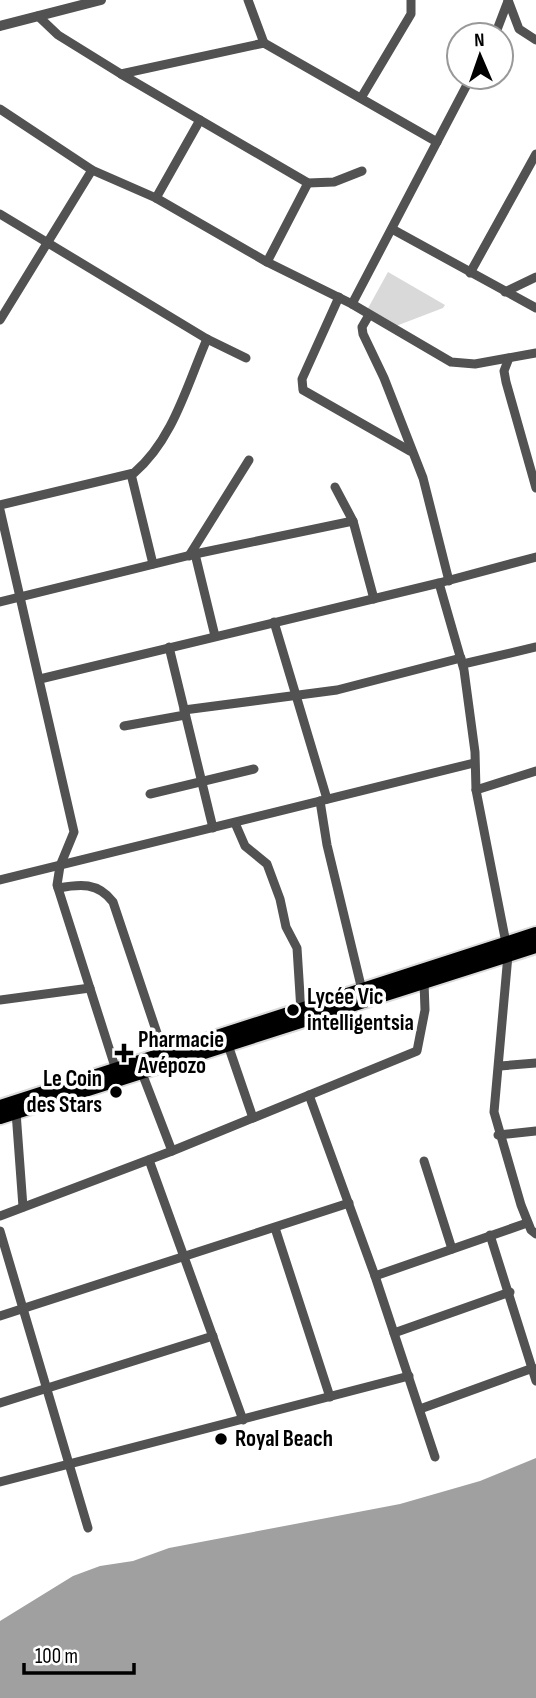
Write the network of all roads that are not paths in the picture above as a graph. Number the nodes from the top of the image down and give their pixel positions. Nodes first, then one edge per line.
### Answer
1 (101, 0) edge
2 (248, 0) edge
3 (411, 0) edge
4 (508, 0) edge
5 (38, 16) junction
6 (500, 21) edge
7 (0, 26) edge
8 (536, 40) edge
9 (264, 43) junction
10 (121, 74) junction
11 (464, 91) edge
12 (361, 98) junction
13 (0, 109) edge
14 (200, 120) junction
15 (437, 142) junction
16 (536, 154) edge
17 (533, 168) edge
18 (92, 170) junction
19 (362, 171) dead end
20 (308, 183) junction
21 (156, 198) junction
22 (0, 214) edge
23 (392, 229) junction
24 (47, 242) junction
25 (267, 262) junction
26 (470, 274) junction
27 (536, 277) edge
28 (505, 292) junction
29 (339, 297) junction
30 (352, 304) junction
31 (536, 308) edge
32 (369, 315) junction
33 (0, 320) edge
34 (207, 339) junction
35 (536, 353) edge
36 (246, 358) dead end
37 (509, 358) junction
38 (410, 451) junction
39 (249, 460) dead end
40 (131, 474) junction
41 (335, 487) dead end
42 (536, 488) edge
43 (0, 507) edge
44 (353, 521) junction
45 (192, 555) junction
46 (536, 557) edge
47 (153, 564) junction
48 (444, 582) junction
49 (21, 597) junction
50 (374, 599) junction
51 (0, 602) edge
52 (274, 622) junction
53 (215, 636) junction
54 (169, 647) junction
55 (536, 647) edge
56 (462, 661) junction
57 (40, 680) junction
58 (296, 696) junction
59 (185, 712) junction
60 (124, 726) dead end
61 (474, 763) junction
62 (254, 769) dead end
63 (536, 771) edge
64 (202, 783) junction
65 (476, 790) junction
66 (150, 794) dead end
67 (324, 800) junction
68 (235, 823) junction
69 (213, 828) junction
70 (60, 866) junction
71 (1, 876) edge
72 (58, 888) junction
73 (536, 934) edge
74 (536, 947) edge
75 (507, 949) junction
76 (424, 982) junction
77 (90, 988) junction
78 (362, 990) junction
79 (0, 1000) edge
80 (301, 1011) junction
81 (228, 1045) junction
82 (164, 1054) junction
83 (536, 1063) edge
84 (500, 1066) junction
85 (116, 1070) junction
86 (142, 1073) junction
87 (309, 1095) junction
88 (0, 1107) edge
89 (16, 1112) junction
90 (0, 1118) edge
91 (253, 1118) junction
92 (536, 1131) edge
93 (498, 1135) junction
94 (172, 1151) junction
95 (149, 1160) junction
96 (424, 1161) dead end
97 (349, 1203) junction
98 (23, 1207) junction
99 (0, 1216) edge
100 (527, 1223) junction
101 (275, 1227) junction
102 (0, 1231) edge
103 (536, 1234) edge
104 (491, 1235) junction
105 (452, 1249) junction
106 (185, 1257) junction
107 (375, 1276) junction
108 (510, 1292) junction
109 (24, 1309) junction
110 (0, 1316) edge
111 (394, 1333) junction
112 (213, 1336) junction
113 (533, 1368) junction
114 (409, 1376) junction
115 (536, 1381) edge
116 (48, 1387) junction
117 (330, 1397) junction
118 (0, 1403) edge
119 (420, 1409) junction
120 (243, 1420) junction
121 (435, 1457) dead end
122 (70, 1464) junction
123 (0, 1482) edge
124 (88, 1528) dead end

1 - 5 street
2 - 9 street
3 - 12 street
4 - 6 street
4 - 8 street
5 - 7 street
5 - 10 street
9 - 10 street
9 - 12 street
10 - 14 street
11 - 15 street
12 - 15 street
13 - 18 street
14 - 20 street
14 - 21 street
15 - 23 street
16 - 17 street
17 - 26 street
18 - 21 street
18 - 24 street
19 - 20 street
20 - 25 street
21 - 25 street
22 - 24 street
23 - 26 street
23 - 30 street
24 - 33 street
24 - 34 street
25 - 29 street
26 - 28 street
27 - 28 street
28 - 31 street
29 - 30 street
29 - 38 street
30 - 32 street
32 - 37 street
32 - 38 street
34 - 36 street
34 - 40 street
35 - 37 street
37 - 42 street
38 - 48 street
39 - 45 street
40 - 43 street
40 - 47 street
41 - 44 street
43 - 49 street
44 - 45 street
44 - 50 street
45 - 47 street
45 - 53 street
46 - 48 street
47 - 49 street
48 - 50 street
48 - 56 street
49 - 51 street
49 - 57 street
50 - 52 street
52 - 53 street
52 - 58 street
53 - 54 street
54 - 57 street
54 - 59 street
55 - 56 street
56 - 58 street
56 - 61 street
57 - 70 street
58 - 59 street
58 - 67 street
59 - 60 street
59 - 64 street
61 - 65 street
61 - 67 street
62 - 64 street
63 - 65 street
64 - 66 street
64 - 69 street
65 - 75 street
67 - 68 street
67 - 78 street
68 - 69 street
68 - 80 street
69 - 70 street
70 - 71 street
70 - 72 street
72 - 77 street
72 - 82 street
73 - 75 highway
74 - 75 highway
75 - 76 highway
75 - 78 highway
75 - 84 street
76 - 81 highway
76 - 87 street
77 - 79 street
77 - 85 street
78 - 80 highway
80 - 82 highway
81 - 86 highway
81 - 91 street
82 - 85 highway
83 - 84 street
84 - 93 street
85 - 88 highway
86 - 89 highway
86 - 94 street
87 - 91 street
87 - 97 street
89 - 90 highway
89 - 98 street
91 - 94 street
92 - 93 street
93 - 100 street
94 - 95 street
95 - 98 street
95 - 106 street
96 - 105 street
97 - 101 street
97 - 107 street
98 - 99 street
100 - 103 street
100 - 104 street
101 - 106 street
101 - 117 street
102 - 109 street
104 - 105 street
104 - 108 street
105 - 107 street
106 - 109 street
106 - 112 street
107 - 111 street
108 - 111 street
108 - 113 street
109 - 110 street
109 - 116 street
111 - 114 street
112 - 116 street
112 - 120 street
113 - 115 street
113 - 119 street
114 - 117 street
114 - 119 street
116 - 118 street
116 - 122 street
117 - 120 street
119 - 121 street
120 - 122 street
122 - 123 street
122 - 124 street

